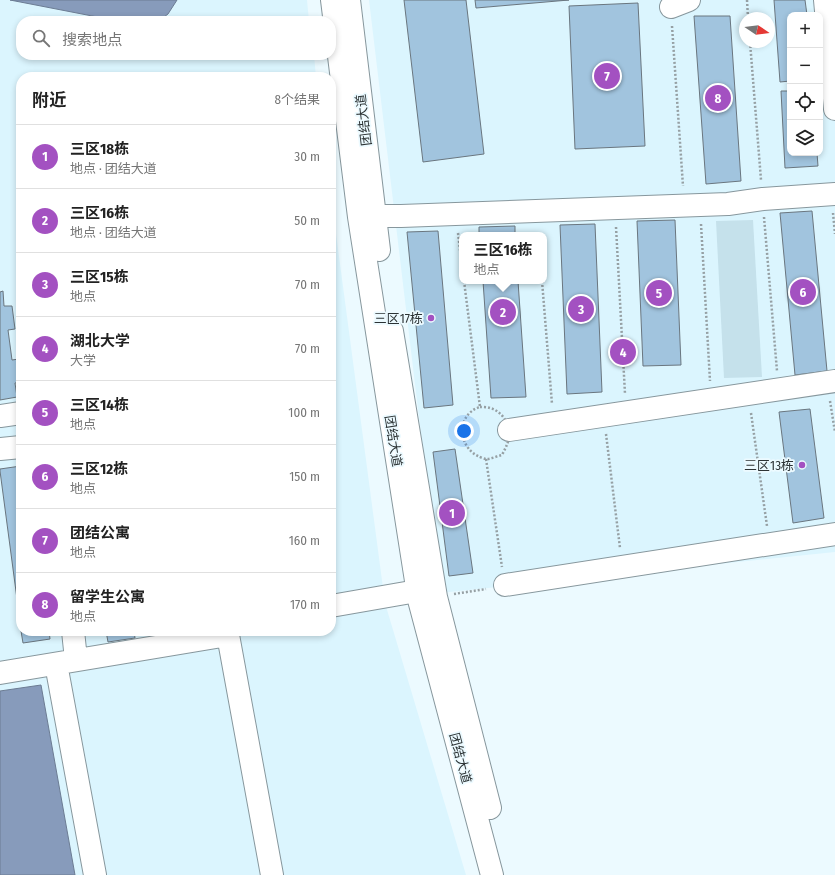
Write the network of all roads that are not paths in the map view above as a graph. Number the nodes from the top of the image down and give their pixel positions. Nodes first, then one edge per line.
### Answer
1 (332, 0) edge
2 (349, 0) edge
3 (825, 0) edge
4 (334, 16) edge
5 (336, 32) edge
6 (835, 109) edge
7 (835, 194) edge
8 (375, 216) junction
9 (831, 382) edge
10 (16, 414) edge
11 (0, 416) edge
12 (509, 430) road end
13 (16, 447) edge
14 (0, 449) edge
15 (835, 534) edge
16 (505, 585) road end
17 (426, 594) junction
18 (336, 605) edge
19 (131, 636) edge
20 (222, 636) edge
21 (228, 636) edge
22 (74, 640) edge
23 (0, 662) edge
24 (56, 664) junction
25 (0, 673) edge
26 (95, 875) edge
27 (272, 875) edge
28 (492, 875) edge
29 (507, 875) edge

1 - 4 main road, 团结大道
2 - 8 main road, 团结大道
3 - 6 main road
5 - 17 main road, 团结大道
7 - 8 main road
8 - 17 main road, 团结大道
9 - 12 main road
10 - 11 main road
13 - 14 main road
15 - 16 main road
17 - 18 main road
17 - 28 main road, 团结大道
17 - 29 main road, 团结大道
19 - 22 main road
20 - 24 main road
21 - 27 main road
22 - 23 main road
24 - 25 main road
24 - 26 main road

